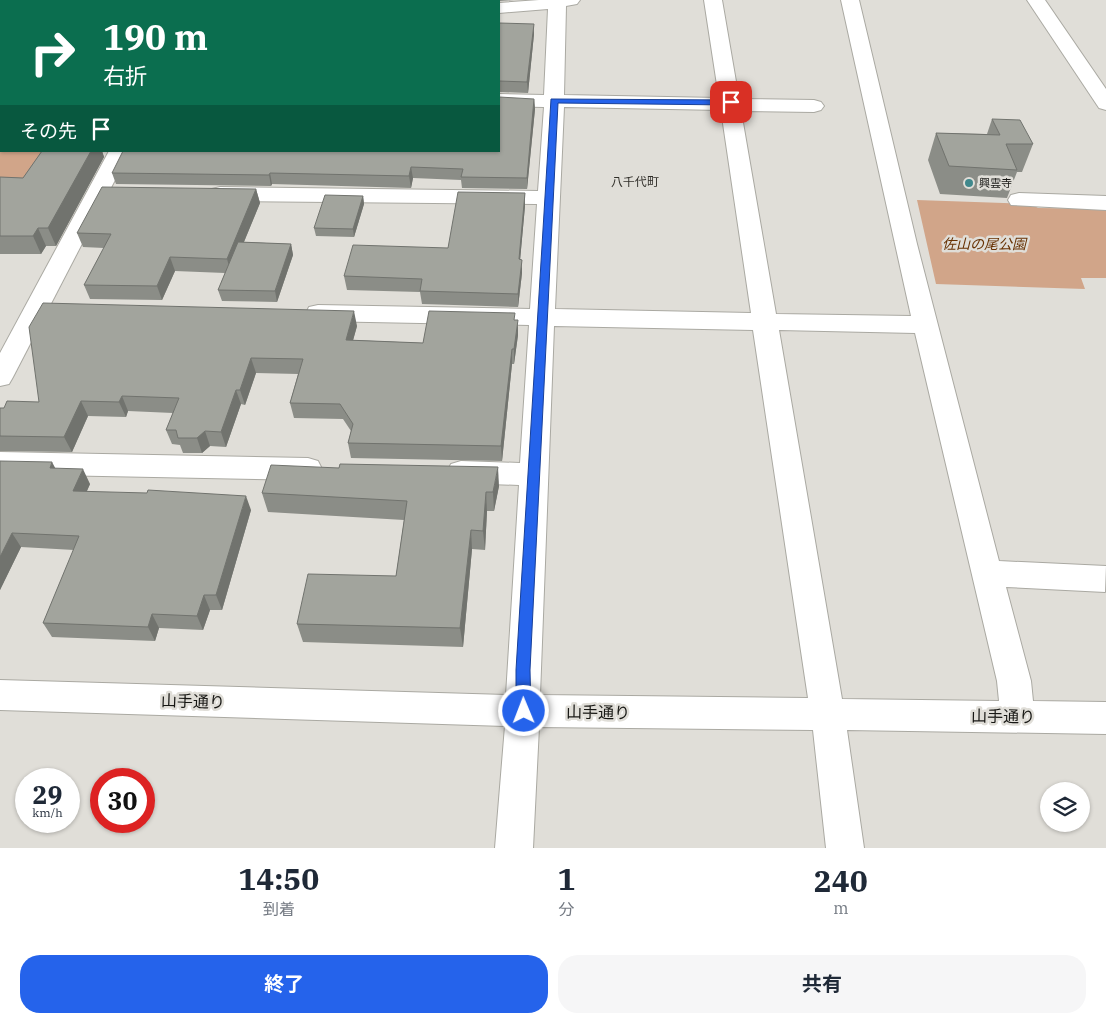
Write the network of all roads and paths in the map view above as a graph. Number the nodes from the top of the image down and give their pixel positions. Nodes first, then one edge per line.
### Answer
1 (713, 0) edge
2 (850, 0) edge
3 (1036, 0) edge
4 (562, 1) edge
5 (500, 8) edge
6 (500, 100) edge
7 (554, 100) junction
8 (731, 102) junction
9 (1106, 104) edge
10 (814, 106) dead end
11 (120, 152) edge
12 (199, 193) edge
13 (549, 198) junction
14 (1019, 200) dead end
15 (1106, 204) edge
16 (36, 308) junction
17 (66, 309) edge
18 (294, 313) edge
19 (542, 317) junction
20 (765, 322) junction
21 (925, 325) junction
22 (0, 377) edge
23 (0, 463) edge
24 (336, 470) edge
25 (434, 472) edge
26 (533, 474) junction
27 (987, 573) junction
28 (1105, 579) edge
29 (0, 695) edge
30 (524, 711) junction
31 (828, 715) junction
32 (1017, 715) junction
33 (1106, 718) edge
34 (514, 848) edge
35 (845, 848) edge

1 - 8 street
2 - 21 street
3 - 9 street
4 - 5 street
4 - 7 street
6 - 7 street
7 - 8 street
7 - 13 street
8 - 10 street
8 - 20 street
11 - 16 street
12 - 13 street
13 - 19 street
14 - 15 street
16 - 17 street
16 - 22 street
18 - 19 street
19 - 20 street
19 - 26 street
20 - 21 street
20 - 31 street
21 - 27 street
23 - 24 street
25 - 26 street
26 - 30 street
27 - 28 street
27 - 32 street
29 - 30 street, 山手通り
30 - 31 street, 山手通り
30 - 34 street
31 - 32 street, 山手通り
31 - 35 street
32 - 33 street, 山手通り

